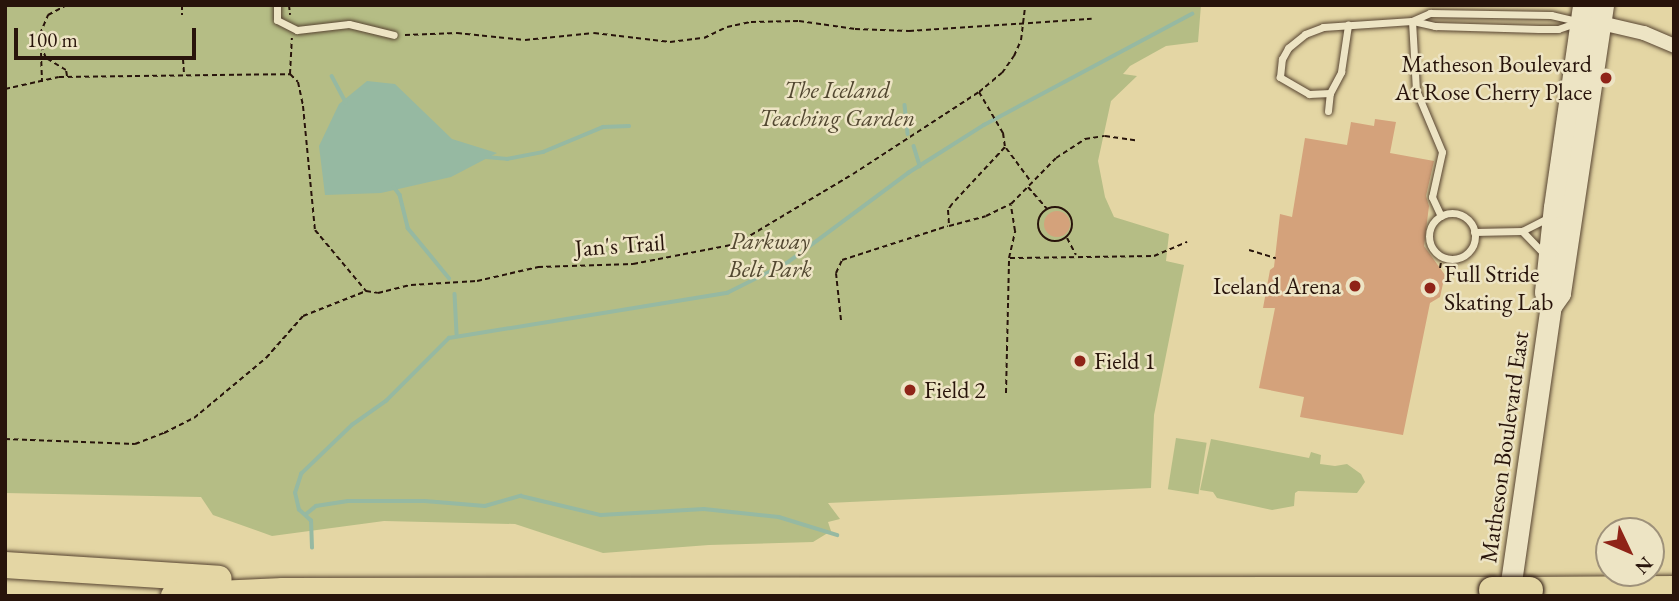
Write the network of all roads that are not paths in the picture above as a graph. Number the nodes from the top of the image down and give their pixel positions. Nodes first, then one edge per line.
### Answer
1 (277, 5) edge
2 (1592, 14) edge
3 (1412, 21) junction
4 (1348, 25) junction
5 (394, 35) road end
6 (1674, 46) edge
7 (1330, 93) junction
8 (1328, 111) dead end
9 (1553, 207) junction
10 (1441, 216) junction
11 (1522, 231) junction
12 (1474, 232) junction
13 (1548, 261) junction
14 (1551, 306) junction
15 (5, 565) edge
16 (1674, 589) edge
17 (283, 591) junction
18 (1510, 592) edge
19 (174, 596) edge

1 - 5 lane
2 - 3 lane
2 - 3 lane
2 - 6 street
2 - 9 street, Matheson Boulevard East
2 - 14 street, Matheson Boulevard East
3 - 4 lane
3 - 10 lane
4 - 7 lane
4 - 7 lane
7 - 8 lane
9 - 11 lane
9 - 13 street, Matheson Boulevard East
10 - 12 lane
10 - 12 lane
11 - 12 lane
11 - 13 lane
13 - 14 street, Matheson Boulevard East
14 - 18 street, Matheson Boulevard East
15 - 17 highway
16 - 18 highway
17 - 18 highway
17 - 19 highway

